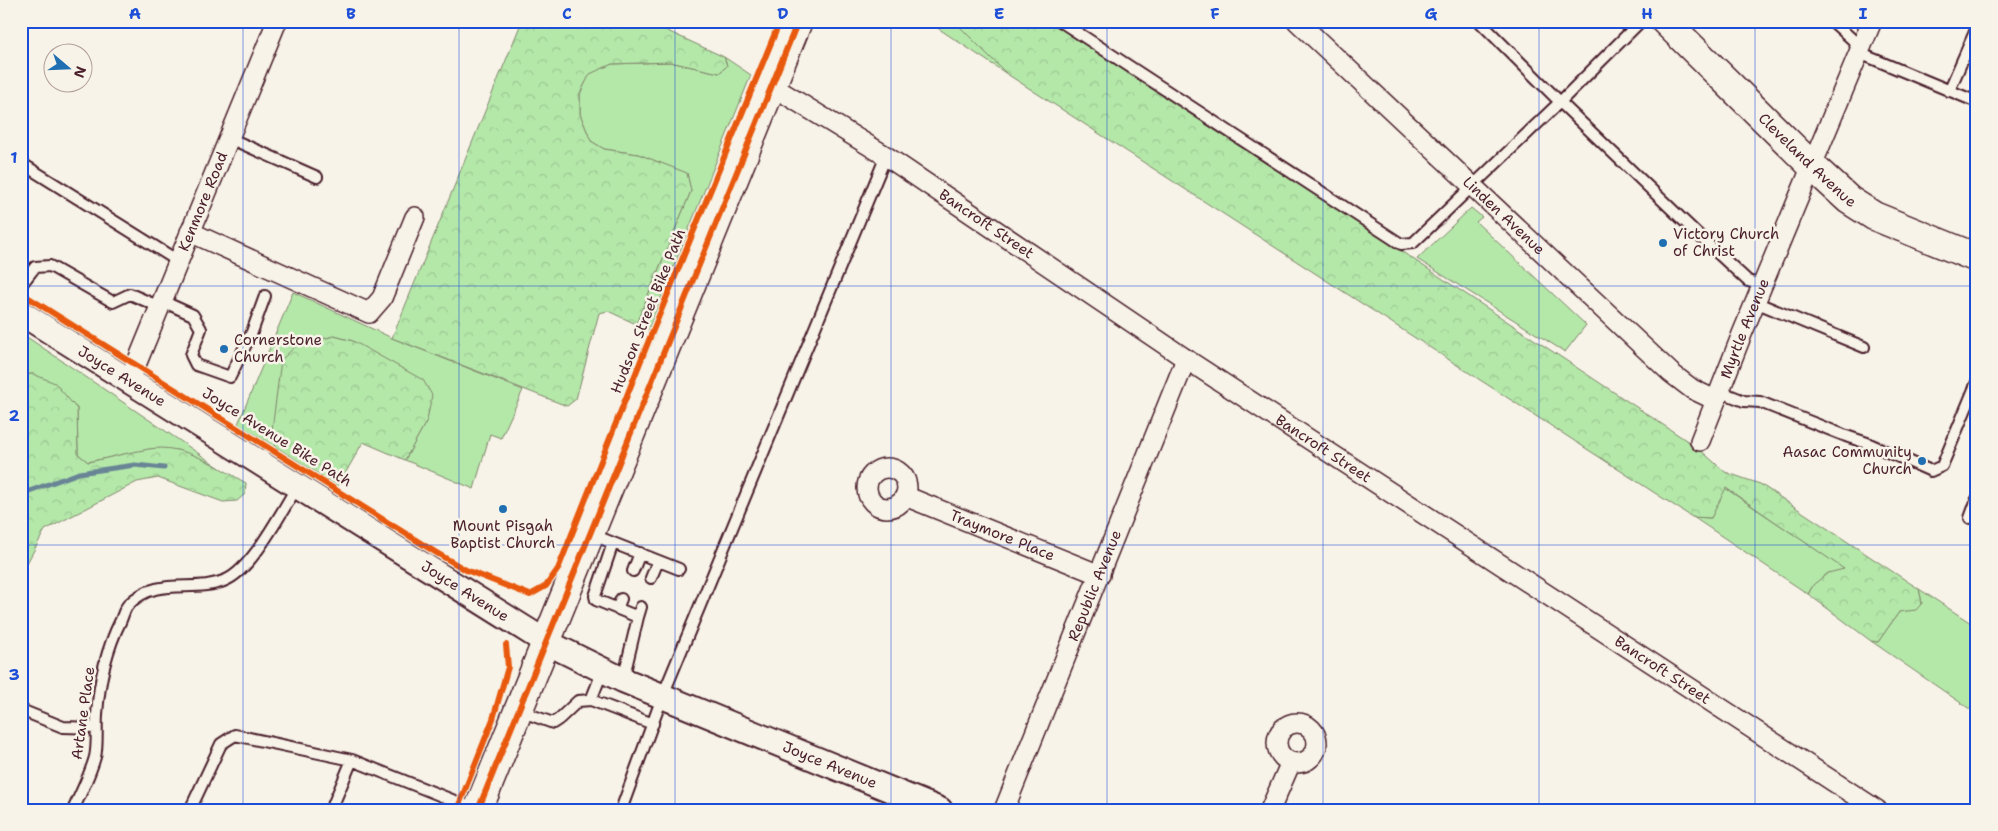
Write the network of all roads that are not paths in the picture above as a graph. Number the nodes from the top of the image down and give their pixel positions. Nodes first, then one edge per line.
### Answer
1 (276, 21) edge
2 (798, 21) edge
3 (1060, 21) edge
4 (1297, 21) edge
5 (1479, 21) edge
6 (1641, 21) edge
7 (1665, 21) edge
8 (1832, 21) edge
9 (1872, 21) edge
10 (1977, 26) edge
11 (1859, 53) junction
12 (772, 86) junction
13 (1949, 91) junction
14 (1560, 102) junction
15 (1977, 102) edge
16 (229, 138) junction
17 (886, 156) junction
18 (21, 163) edge
19 (1812, 166) junction
20 (317, 177) dead end
21 (1473, 187) junction
22 (415, 217) dead end
23 (190, 232) junction
24 (1977, 258) edge
25 (178, 261) junction
26 (21, 285) edge
27 (1759, 294) junction
28 (265, 296) dead end
29 (161, 304) junction
30 (21, 313) edge
31 (1864, 347) dead end
32 (1186, 359) junction
33 (129, 382) junction
34 (1977, 382) edge
35 (1717, 395) junction
36 (1700, 441) dead end
37 (296, 487) junction
38 (905, 496) dead end
39 (1977, 499) edge
40 (1970, 518) dead end
41 (602, 538) junction
42 (640, 553) junction
43 (658, 561) junction
44 (679, 569) dead end
45 (633, 571) dead end
46 (1100, 575) junction
47 (651, 578) dead end
48 (546, 642) junction
49 (613, 675) junction
50 (663, 695) junction
51 (591, 700) junction
52 (21, 710) edge
53 (519, 711) junction
54 (653, 724) junction
55 (96, 728) junction
56 (352, 760) junction
57 (1291, 762) dead end
58 (1850, 802) edge
59 (73, 810) edge
60 (190, 810) edge
61 (331, 810) edge
62 (478, 810) edge
63 (621, 810) edge
64 (940, 810) edge
65 (1004, 810) edge
66 (1270, 810) edge
67 (1877, 810) edge

1 - 16 street, Kenmore Road
2 - 12 main road
3 - 21 lane
4 - 21 street, Linden Avenue
5 - 14 lane
6 - 14 lane
7 - 19 main road, Cleveland Avenue
8 - 11 lane
9 - 11 street, Myrtle Avenue
10 - 13 lane
11 - 13 lane
11 - 19 street, Myrtle Avenue
12 - 17 street, Bancroft Street
12 - 41 main road
13 - 15 lane
14 - 21 lane
14 - 27 lane
16 - 20 lane
16 - 23 street, Kenmore Road
17 - 32 street, Bancroft Street
17 - 50 lane
18 - 25 lane
19 - 24 main road, Cleveland Avenue
19 - 27 street, Myrtle Avenue
21 - 35 street, Linden Avenue
22 - 23 street
23 - 25 street, Kenmore Road
25 - 29 street, Kenmore Road
26 - 29 lane
27 - 31 lane
27 - 35 street, Myrtle Avenue
28 - 29 lane
29 - 33 street, Kenmore Road
30 - 33 street, Joyce Avenue
32 - 46 street, Republic Avenue
32 - 58 street, Bancroft Street
33 - 37 street, Joyce Avenue
34 - 35 lane
35 - 36 street, Myrtle Avenue
37 - 48 street, Joyce Avenue
37 - 55 lane, Artane Place
38 - 46 street, Traymore Place
39 - 40 lane
41 - 42 lane
41 - 48 main road
41 - 49 lane
42 - 43 lane
42 - 45 lane
43 - 44 lane
43 - 47 lane
46 - 65 street, Republic Avenue
48 - 49 street, Joyce Avenue
48 - 53 main road
49 - 50 street, Joyce Avenue
49 - 51 lane
50 - 54 lane
50 - 64 street, Joyce Avenue
51 - 53 lane
51 - 54 lane
52 - 55 lane
53 - 62 main road
54 - 63 lane
55 - 59 lane, Artane Place
56 - 60 lane
56 - 61 lane
56 - 62 lane
57 - 66 street
58 - 67 street, Bancroft Street

